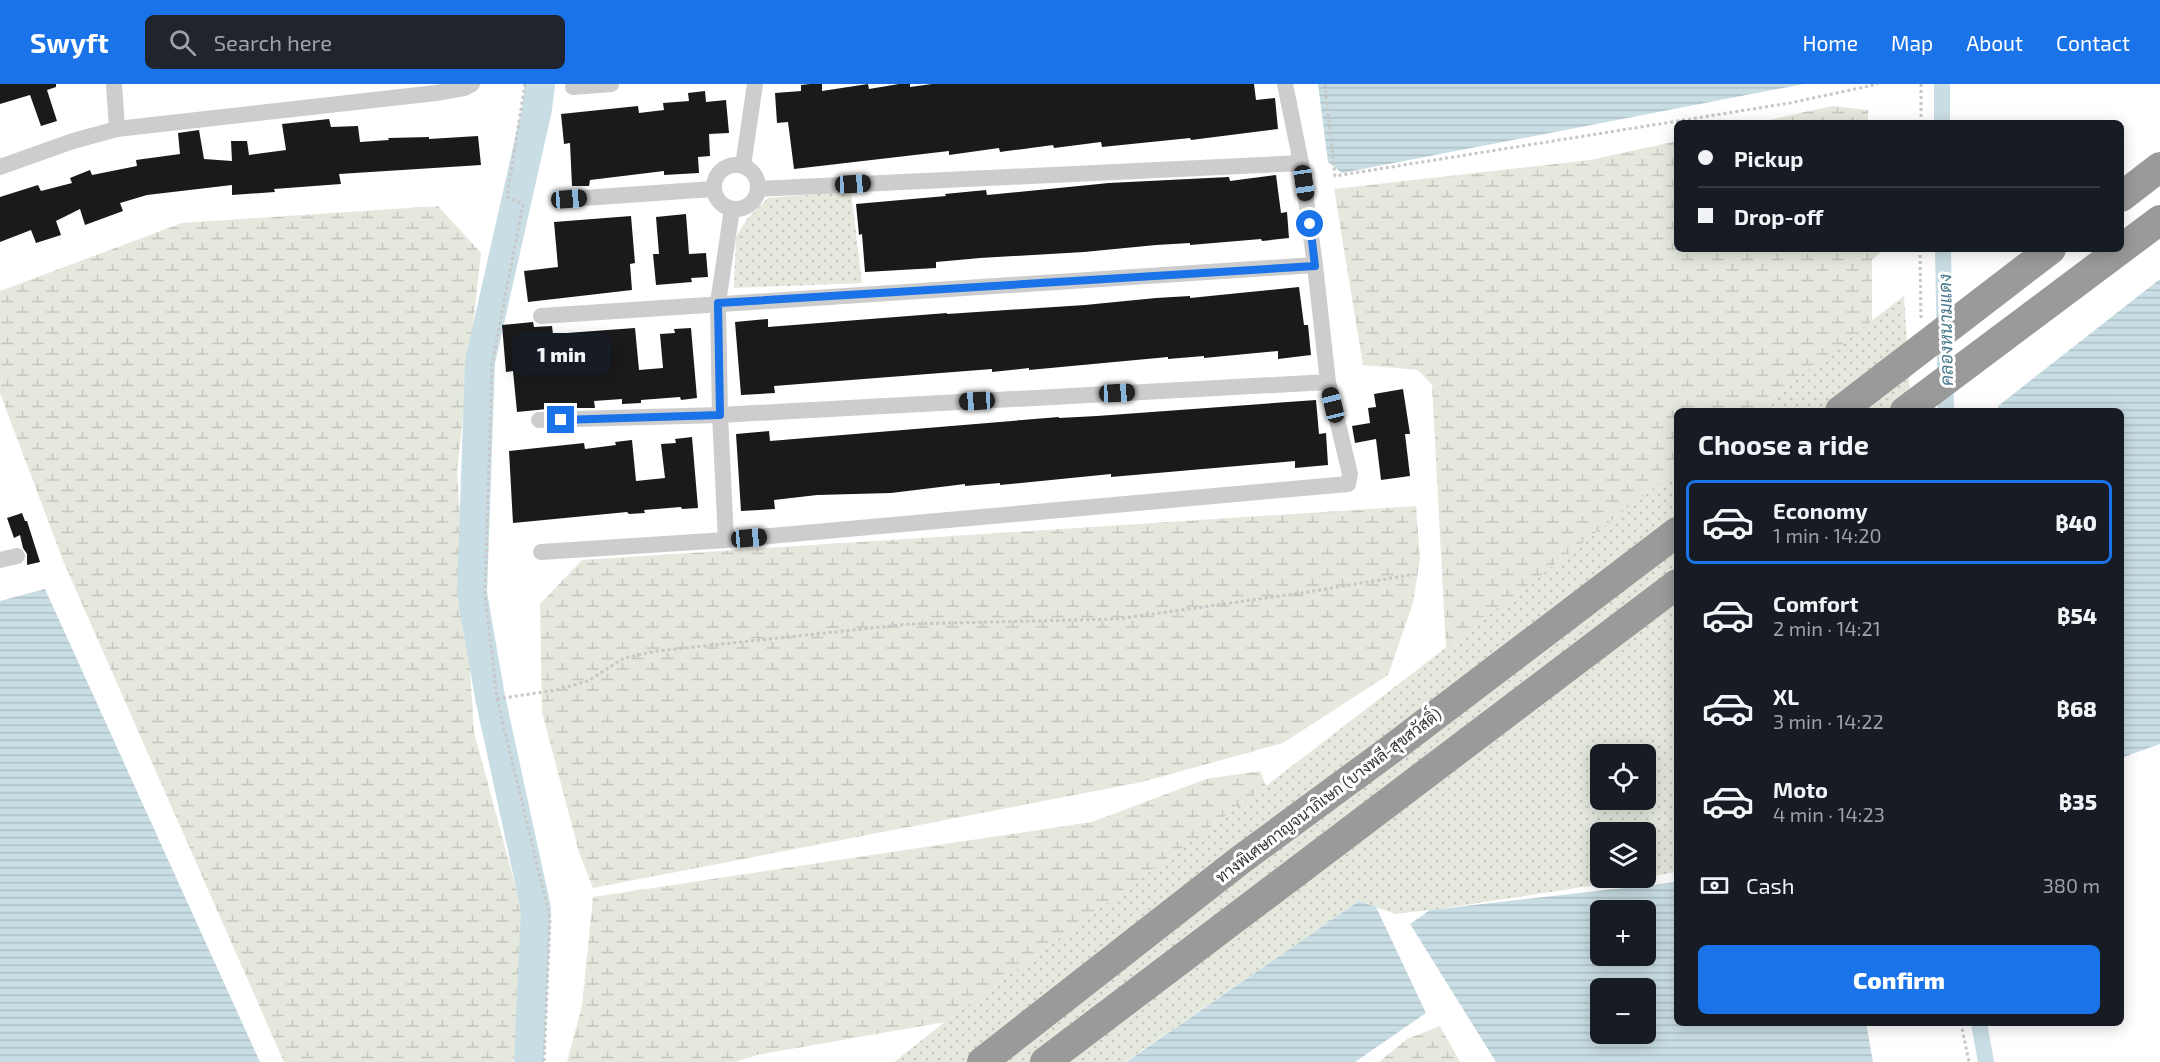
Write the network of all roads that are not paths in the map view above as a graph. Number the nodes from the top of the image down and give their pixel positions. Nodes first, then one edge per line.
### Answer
1 (114, 84) edge
2 (472, 84) edge
3 (611, 84) edge
4 (755, 84) edge
5 (1285, 84) edge
6 (573, 87) dead end
7 (117, 129) junction
8 (1301, 163) junction
9 (744, 166) junction
10 (0, 167) edge
11 (2160, 167) edge
12 (714, 189) junction
13 (758, 189) junction
14 (2124, 195) edge
15 (569, 199) dead end
16 (732, 209) junction
17 (2160, 220) edge
18 (2124, 247) edge
19 (2047, 252) edge
20 (2117, 252) edge
21 (1315, 266) junction
22 (718, 303) junction
23 (541, 316) dead end
24 (1328, 382) junction
25 (1844, 408) edge
26 (1909, 408) edge
27 (720, 415) junction
28 (539, 420) dead end
29 (1674, 533) edge
30 (726, 540) junction
31 (541, 552) dead end
32 (17, 556) dead end
33 (0, 560) edge
34 (1674, 586) edge
35 (982, 1062) edge
36 (1045, 1062) edge

1 - 7 street
2 - 7 street
3 - 6 street
4 - 9 street
5 - 8 street
7 - 10 street
8 - 13 street
8 - 21 street
9 - 12 street
9 - 13 street
11 - 14 highway
12 - 15 street
12 - 16 street
13 - 16 street
16 - 22 street
17 - 18 highway, bridge
19 - 25 highway, bridge
20 - 26 highway, bridge
21 - 22 street
21 - 24 street
22 - 23 street
22 - 27 street
24 - 27 street
24 - 30 street
27 - 28 street
27 - 30 street
29 - 35 highway, ทางพิเศษกาญจนาภิเษก (บางพลี-สุขสวัสดิ์)
30 - 31 street
32 - 33 street
34 - 36 highway

